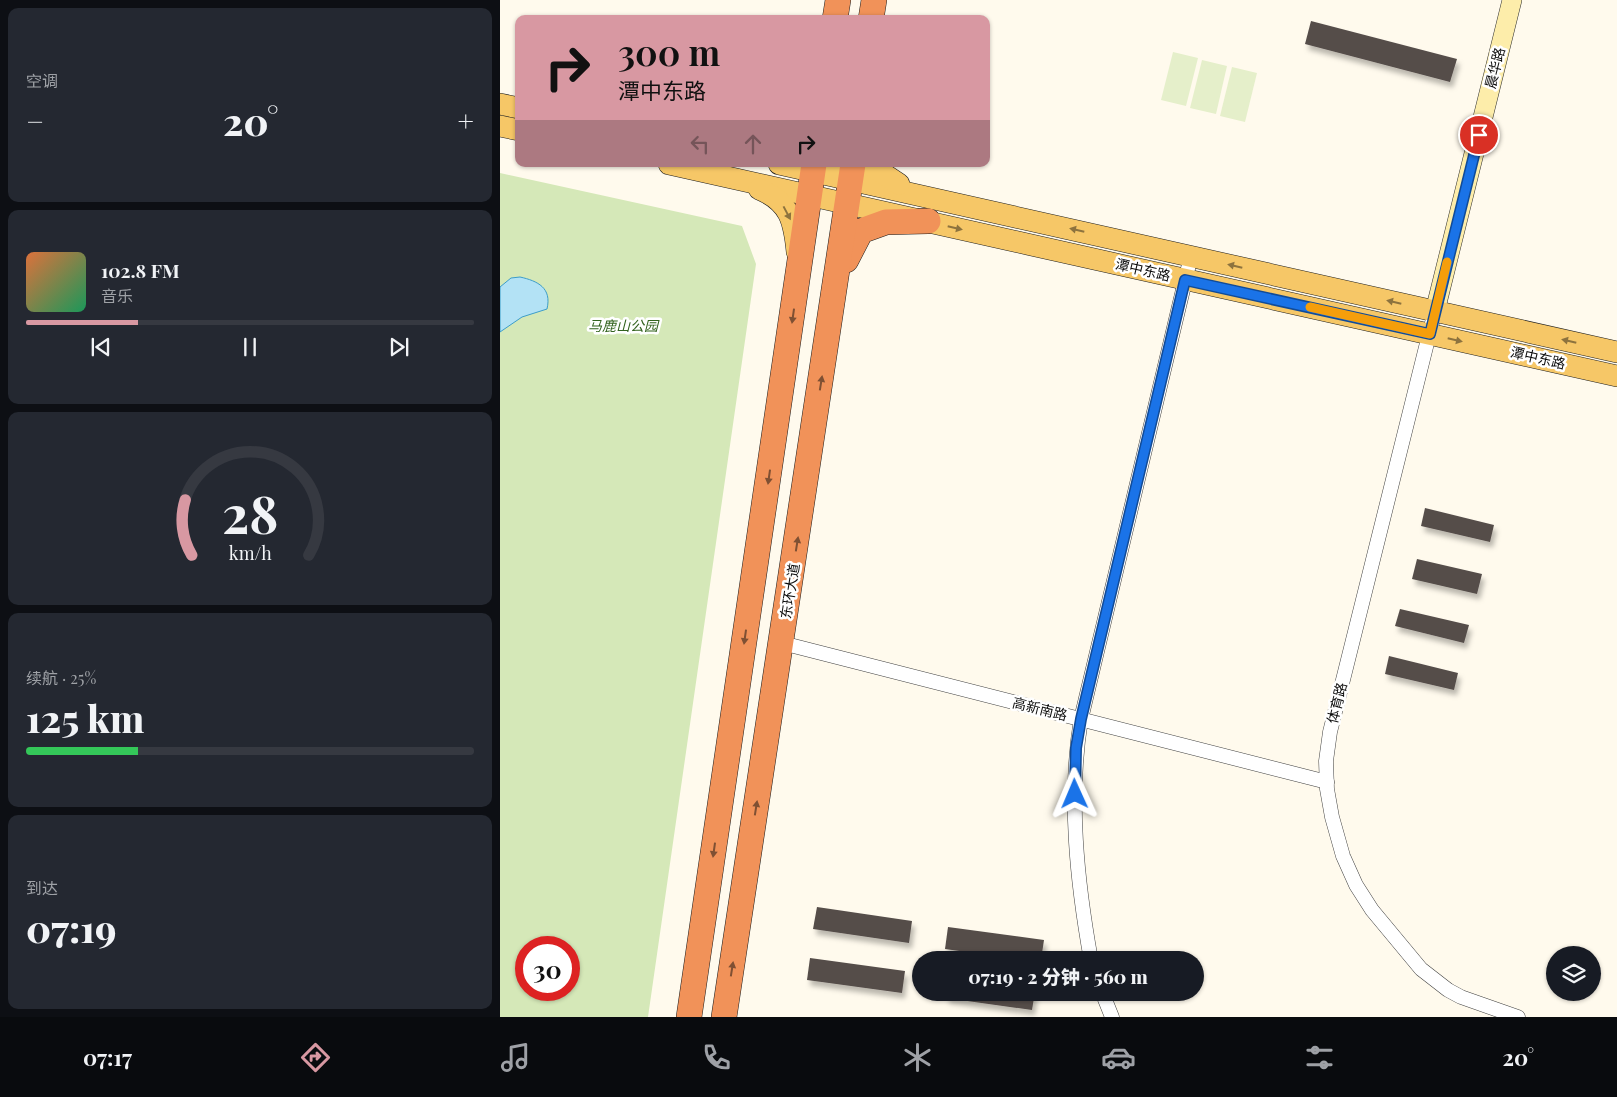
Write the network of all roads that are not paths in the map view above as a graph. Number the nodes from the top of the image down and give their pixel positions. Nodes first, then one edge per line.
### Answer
1 (838, 0) edge
2 (874, 0) edge
3 (1512, 0) edge
4 (836, 15) edge
5 (872, 15) edge
6 (500, 104) edge
7 (515, 107) edge
8 (500, 126) edge
9 (515, 129) edge
10 (683, 167) edge
11 (814, 167) edge
12 (858, 169) edge
13 (733, 178) junction
14 (811, 196) junction
15 (848, 204) junction
16 (928, 221) junction
17 (1191, 256) junction
18 (799, 276) junction
19 (1185, 280) junction
20 (835, 291) junction
21 (1435, 311) junction
22 (1430, 334) junction
23 (1617, 352) edge
24 (1617, 376) edge
25 (782, 642) junction
26 (1081, 719) junction
27 (1327, 782) junction
28 (1089, 951) edge
29 (1106, 1001) edge
30 (689, 1017) edge
31 (724, 1017) edge
32 (1112, 1017) edge
33 (1518, 1017) edge

1 - 4 highway
2 - 5 highway
3 - 21 street, 晨华路
6 - 7 main road
8 - 9 main road
10 - 13 main road, 潭中东路
11 - 12 main road, 潭中东路
11 - 14 highway
12 - 15 highway, 东环大道
17 -> 12 main road, 潭中东路
13 - 14 main road, 潭中东路
13 -> 18 main road
14 - 15 main road, 潭中东路
14 - 18 highway
15 - 16 main road, 潭中东路
15 - 20 highway, 东环大道
16 -> 19 main road, 潭中东路
16 - 20 highway
17 - 19 street
21 -> 17 main road, 潭中东路
18 -> 30 highway
19 - 22 main road, 潭中东路
19 - 26 street
25 -> 20 highway, 东环大道
21 - 22 street, 体育路
23 -> 21 main road, 潭中东路
22 -> 24 main road, 潭中东路
22 - 27 street, 体育路
25 - 26 street, 高新南路
31 -> 25 highway, 东环大道
26 - 27 street, 高新南路
26 - 28 street
27 - 33 street, 体育路
29 - 32 street

